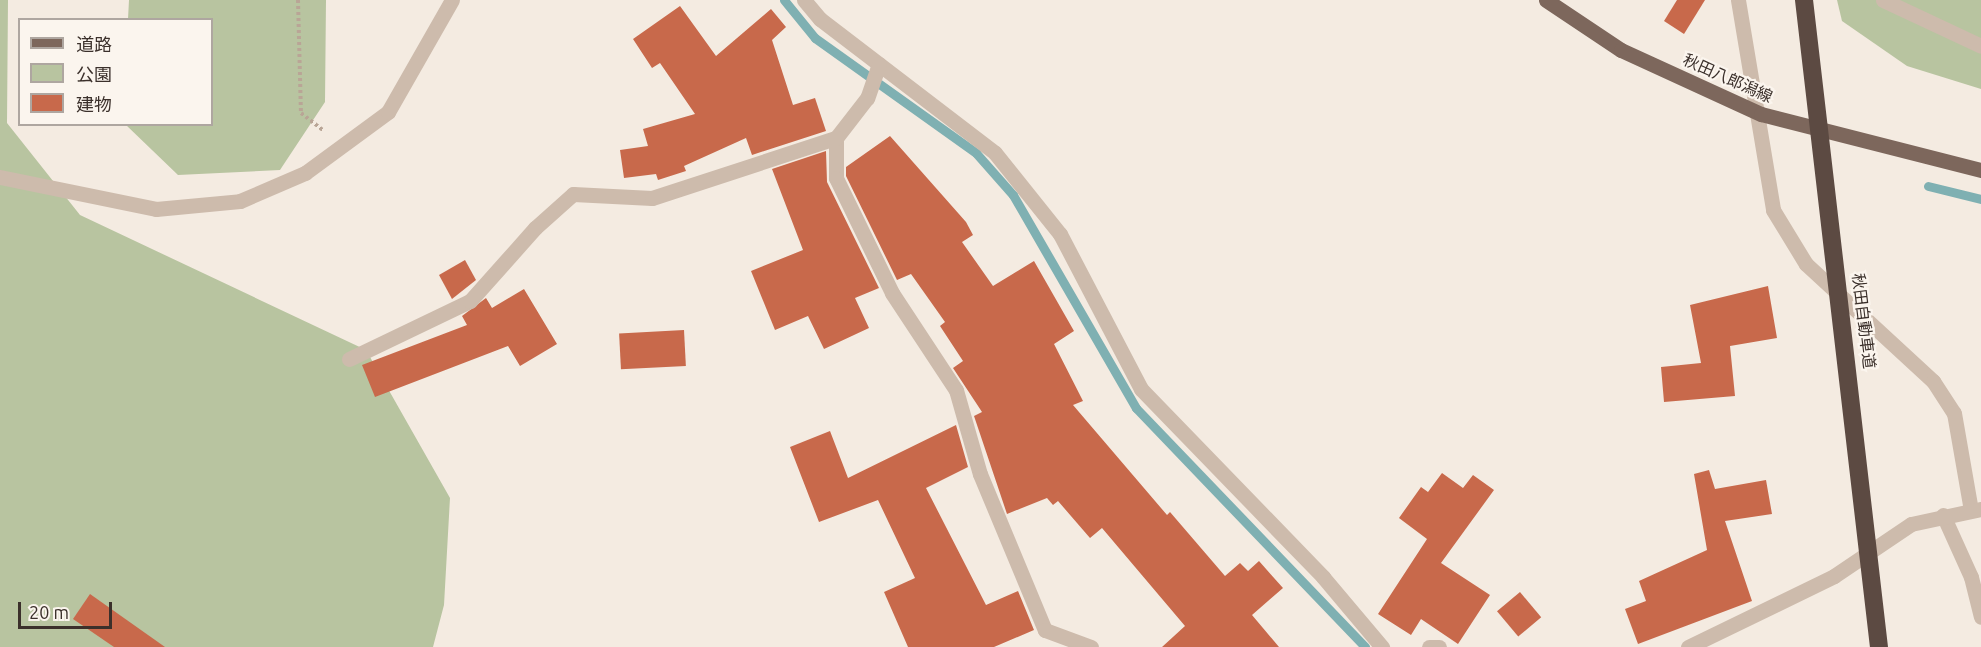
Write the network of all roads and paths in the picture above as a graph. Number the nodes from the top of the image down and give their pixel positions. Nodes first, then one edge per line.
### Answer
1 (298, 0) edge
2 (452, 0) edge
3 (804, 0) edge
4 (1546, 0) edge
5 (1738, 0) edge
6 (1804, 0) edge
7 (1883, 0) edge
8 (1981, 46) edge
9 (875, 76) junction
10 (1761, 114) junction
11 (836, 138) junction
12 (343, 146) junction
13 (1981, 170) edge
14 (0, 177) edge
15 (349, 359) dead end
16 (1976, 510) edge
17 (1943, 515) junction
18 (1981, 617) edge
19 (1091, 647) edge
20 (1382, 647) edge
21 (1429, 647) edge
22 (1439, 647) edge
23 (1688, 647) edge
24 (1879, 647) edge

1 - 12 path
2 - 12 street
3 - 9 street
4 - 10 main road, 秋田八郎潟線
5 - 10 street
6 - 24 highway, 秋田自動車道
7 - 8 street
9 - 11 street
9 - 20 street
10 - 13 main road, 秋田八郎潟線
10 - 16 street
11 - 15 street
11 - 19 street
12 - 14 street
16 - 17 street
17 - 18 street
17 - 23 street
21 - 22 street

